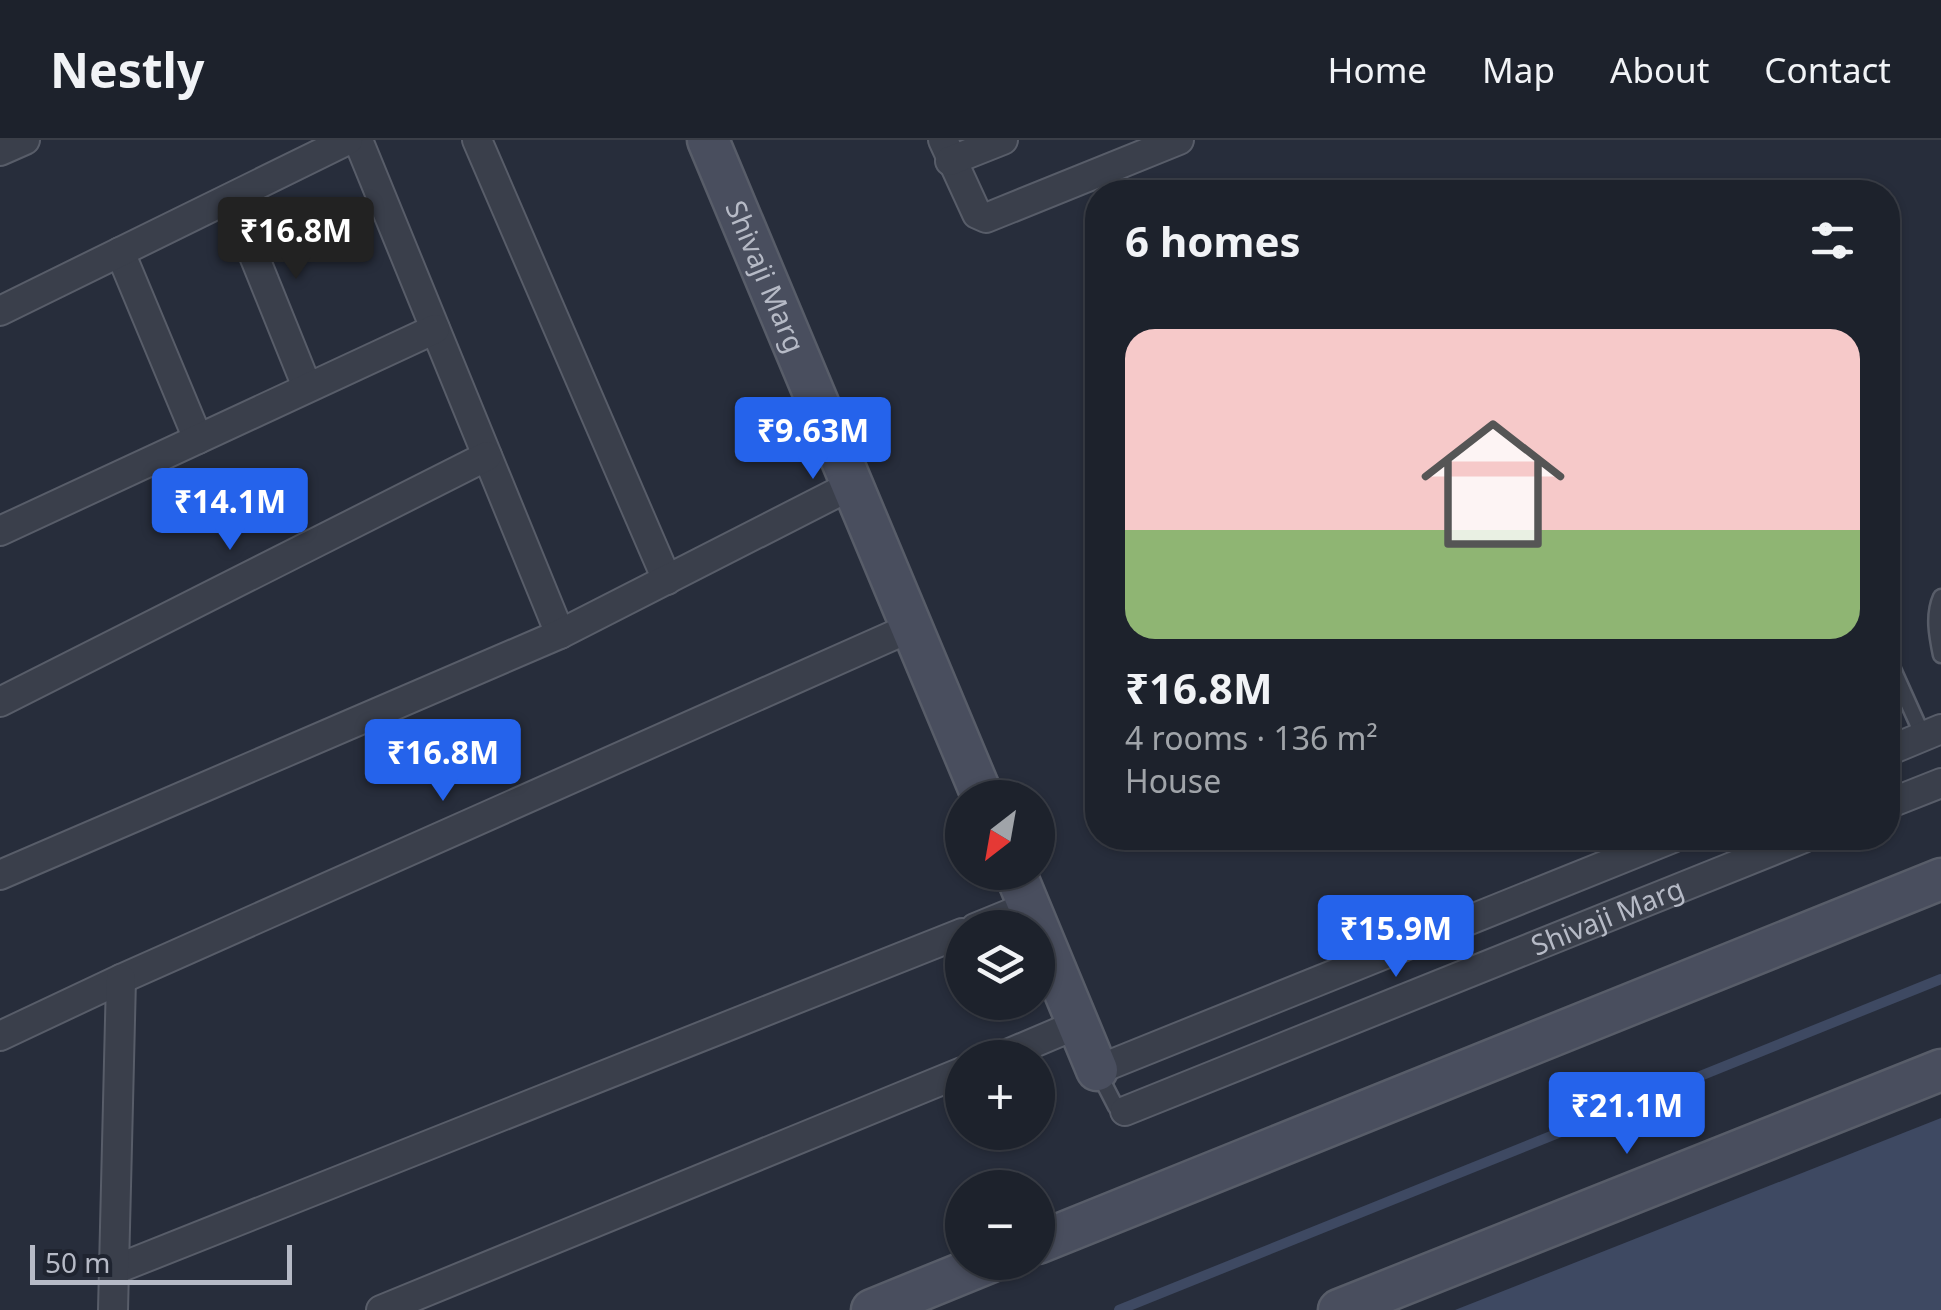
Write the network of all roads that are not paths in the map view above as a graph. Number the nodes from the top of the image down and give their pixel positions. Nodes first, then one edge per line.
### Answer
1 (25, 140) edge
2 (348, 140) edge
3 (358, 140) edge
4 (476, 140) edge
5 (708, 140) edge
6 (1004, 140) edge
7 (1179, 140) edge
8 (946, 150) edge
9 (0, 152) edge
10 (231, 199) junction
11 (120, 252) junction
12 (0, 311) edge
13 (435, 329) junction
14 (307, 386) junction
15 (198, 439) junction
16 (487, 456) junction
17 (852, 484) junction
18 (0, 532) edge
19 (666, 580) junction
20 (1941, 597) edge
21 (912, 627) junction
22 (560, 634) junction
23 (1941, 654) edge
24 (1900, 678) edge
25 (0, 702) edge
26 (1932, 733) edge
27 (1900, 746) edge
28 (976, 780) edge
29 (1941, 782) edge
30 (1900, 795) edge
31 (1643, 850) edge
32 (1774, 850) edge
33 (0, 875) edge
34 (1941, 878) edge
35 (1021, 890) edge
36 (1022, 890) edge
37 (997, 910) edge
38 (945, 940) edge
39 (120, 979) junction
40 (1078, 1024) junction
41 (0, 1036) edge
42 (1040, 1040) edge
43 (1098, 1070) junction
44 (1941, 1070) edge
45 (945, 1079) edge
46 (1124, 1111) joint
47 (1055, 1236) edge
48 (114, 1270) junction
49 (946, 1280) edge
50 (113, 1310) edge
51 (382, 1310) edge
52 (872, 1310) edge
53 (1340, 1310) edge

1 - 9 street
2 - 10 street
3 - 13 street
4 - 19 street
5 - 17 street, Shivaji Marg
6 - 8 street
7 - 8 street
10 - 11 street
10 - 14 street
11 - 12 street
11 - 15 street
13 - 14 street
13 - 16 street
14 - 15 street
15 - 18 street
16 - 22 street
16 - 25 street
17 - 19 street
17 - 21 street, Shivaji Marg
19 - 22 street
20 - 23 lane
21 - 28 street, Shivaji Marg
21 - 39 street
22 - 33 street
24 - 26 lane
26 - 27 street
29 - 30 street
31 - 43 street, Shivaji Marg
32 - 46 street, Shivaji Marg
34 - 47 street
35 - 37 street
36 - 40 street, Shivaji Marg
38 - 48 street
39 - 41 street
39 - 48 street
40 - 42 street
40 - 43 street, Shivaji Marg
43 - 46 lane, Shivaji Marg
44 - 53 street
45 - 51 street
48 - 50 street
49 - 52 street

